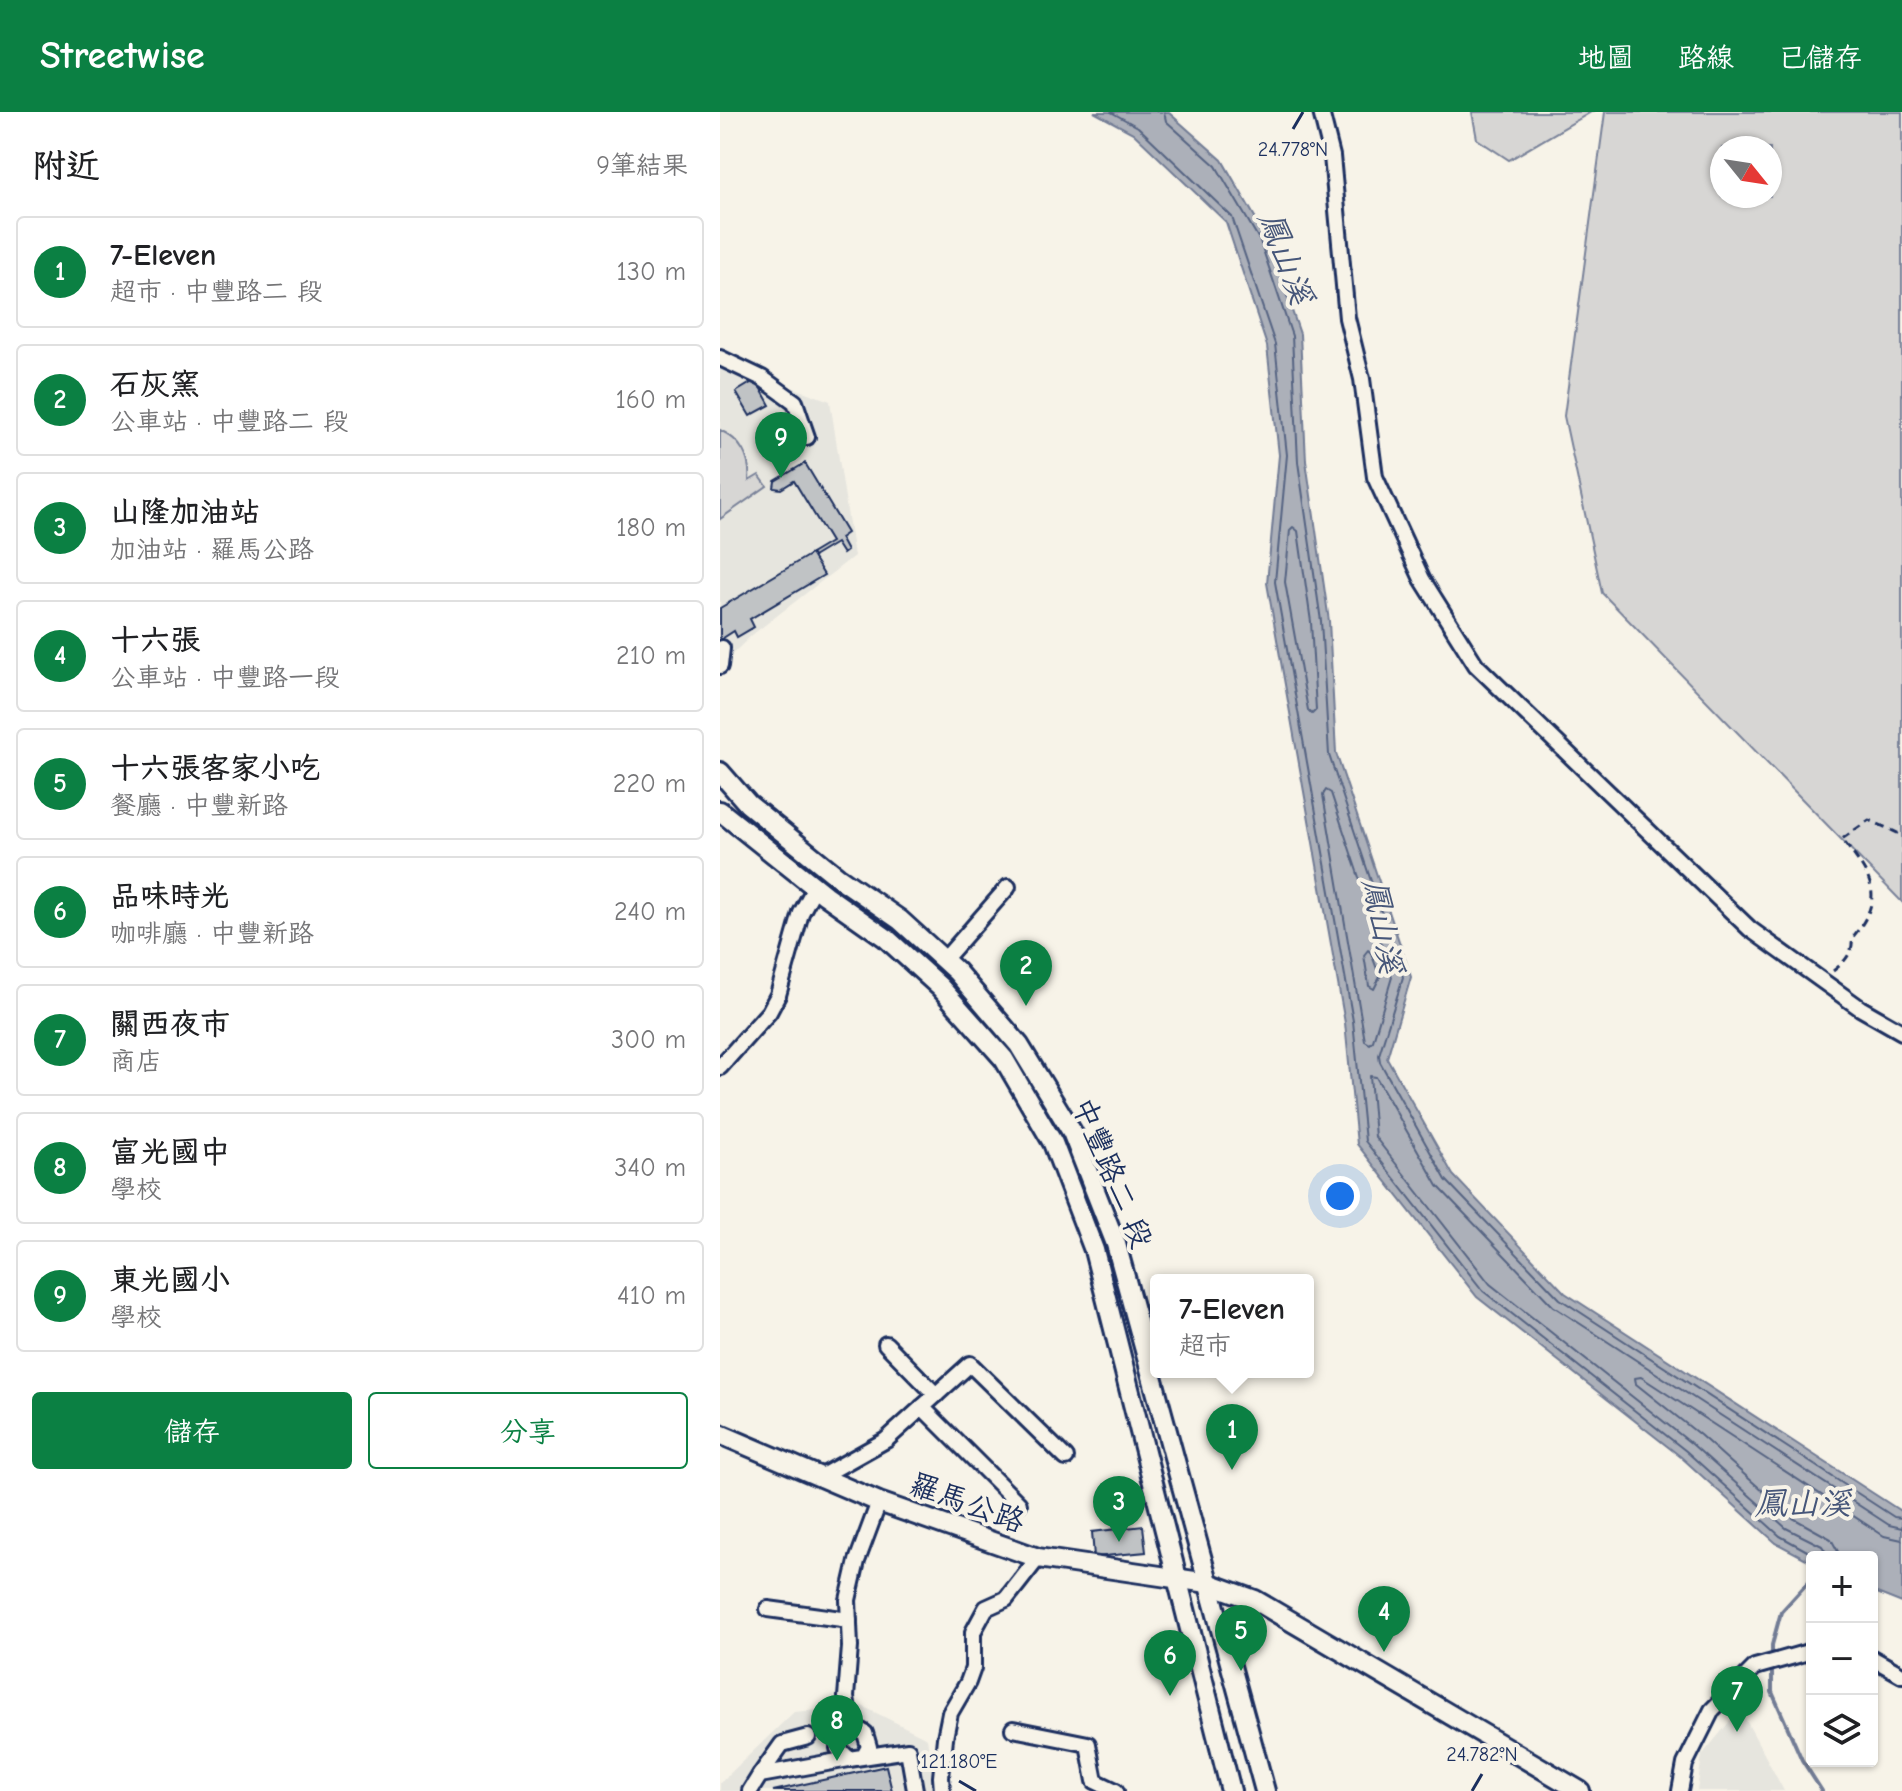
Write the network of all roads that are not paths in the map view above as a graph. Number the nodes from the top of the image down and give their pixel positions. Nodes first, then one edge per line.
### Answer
1 (1321, 112) edge
2 (720, 358) edge
3 (807, 437) dead end
4 (722, 648) edge
5 (720, 666) edge
6 (720, 772) edge
7 (720, 811) edge
8 (822, 864) junction
9 (811, 885) junction
10 (1008, 887) dead end
11 (944, 960) junction
12 (1007, 1031) junction
13 (1902, 1032) edge
14 (990, 1043) junction
15 (720, 1067) edge
16 (886, 1344) dead end
17 (1150, 1369) edge
18 (1152, 1378) edge
19 (936, 1395) junction
20 (922, 1407) junction
21 (720, 1434) edge
22 (1066, 1458) dead end
23 (822, 1476) junction
24 (879, 1502) junction
25 (1019, 1504) dead end
26 (1038, 1558) junction
27 (1176, 1579) junction
28 (1208, 1583) junction
29 (768, 1609) dead end
30 (849, 1620) junction
31 (1806, 1653) edge
32 (1878, 1661) edge
33 (1902, 1675) edge
34 (851, 1728) junction
35 (1013, 1729) dead end
36 (808, 1737) dead end
37 (857, 1758) junction
38 (760, 1775) junction
39 (1093, 1786) edge
40 (915, 1790) edge
41 (750, 1791) edge
42 (942, 1791) edge
43 (1116, 1791) edge
44 (1231, 1791) edge
45 (1265, 1791) edge
46 (1580, 1791) edge
47 (1680, 1791) edge

1 - 13 street
2 - 3 street
4 - 5 street
6 - 8 main road, 中豐路二 段
7 - 9 main road, 中豐路二 段
8 - 9 main road
8 - 11 main road, 中豐路二 段
9 - 14 main road, 中豐路二 段
9 - 15 street
10 - 11 street
11 - 12 main road, 中豐路二 段
12 - 14 main road
12 - 17 main road, 中豐路二 段
14 - 27 main road, 中豐路二 段
16 - 19 street
18 - 28 main road, 中豐路二 段
19 - 20 street
19 - 22 street
20 - 23 street
20 - 25 street
21 - 23 main road, 羅馬公路
23 - 24 main road, 羅馬公路
24 - 26 main road, 羅馬公路
24 - 30 street
26 - 27 main road, 羅馬公路
26 - 42 street
27 - 28 main road, 羅馬公路
27 - 44 main road, 中豐路二 段
28 - 45 main road, 中豐路二 段
28 - 46 main road, 羅馬公路
29 - 30 street
30 - 34 street
31 - 47 street
32 - 33 street
34 - 37 street
34 - 37 street
35 - 39 street
36 - 38 street
37 - 38 street
37 - 40 street
38 - 41 street
39 - 43 street

